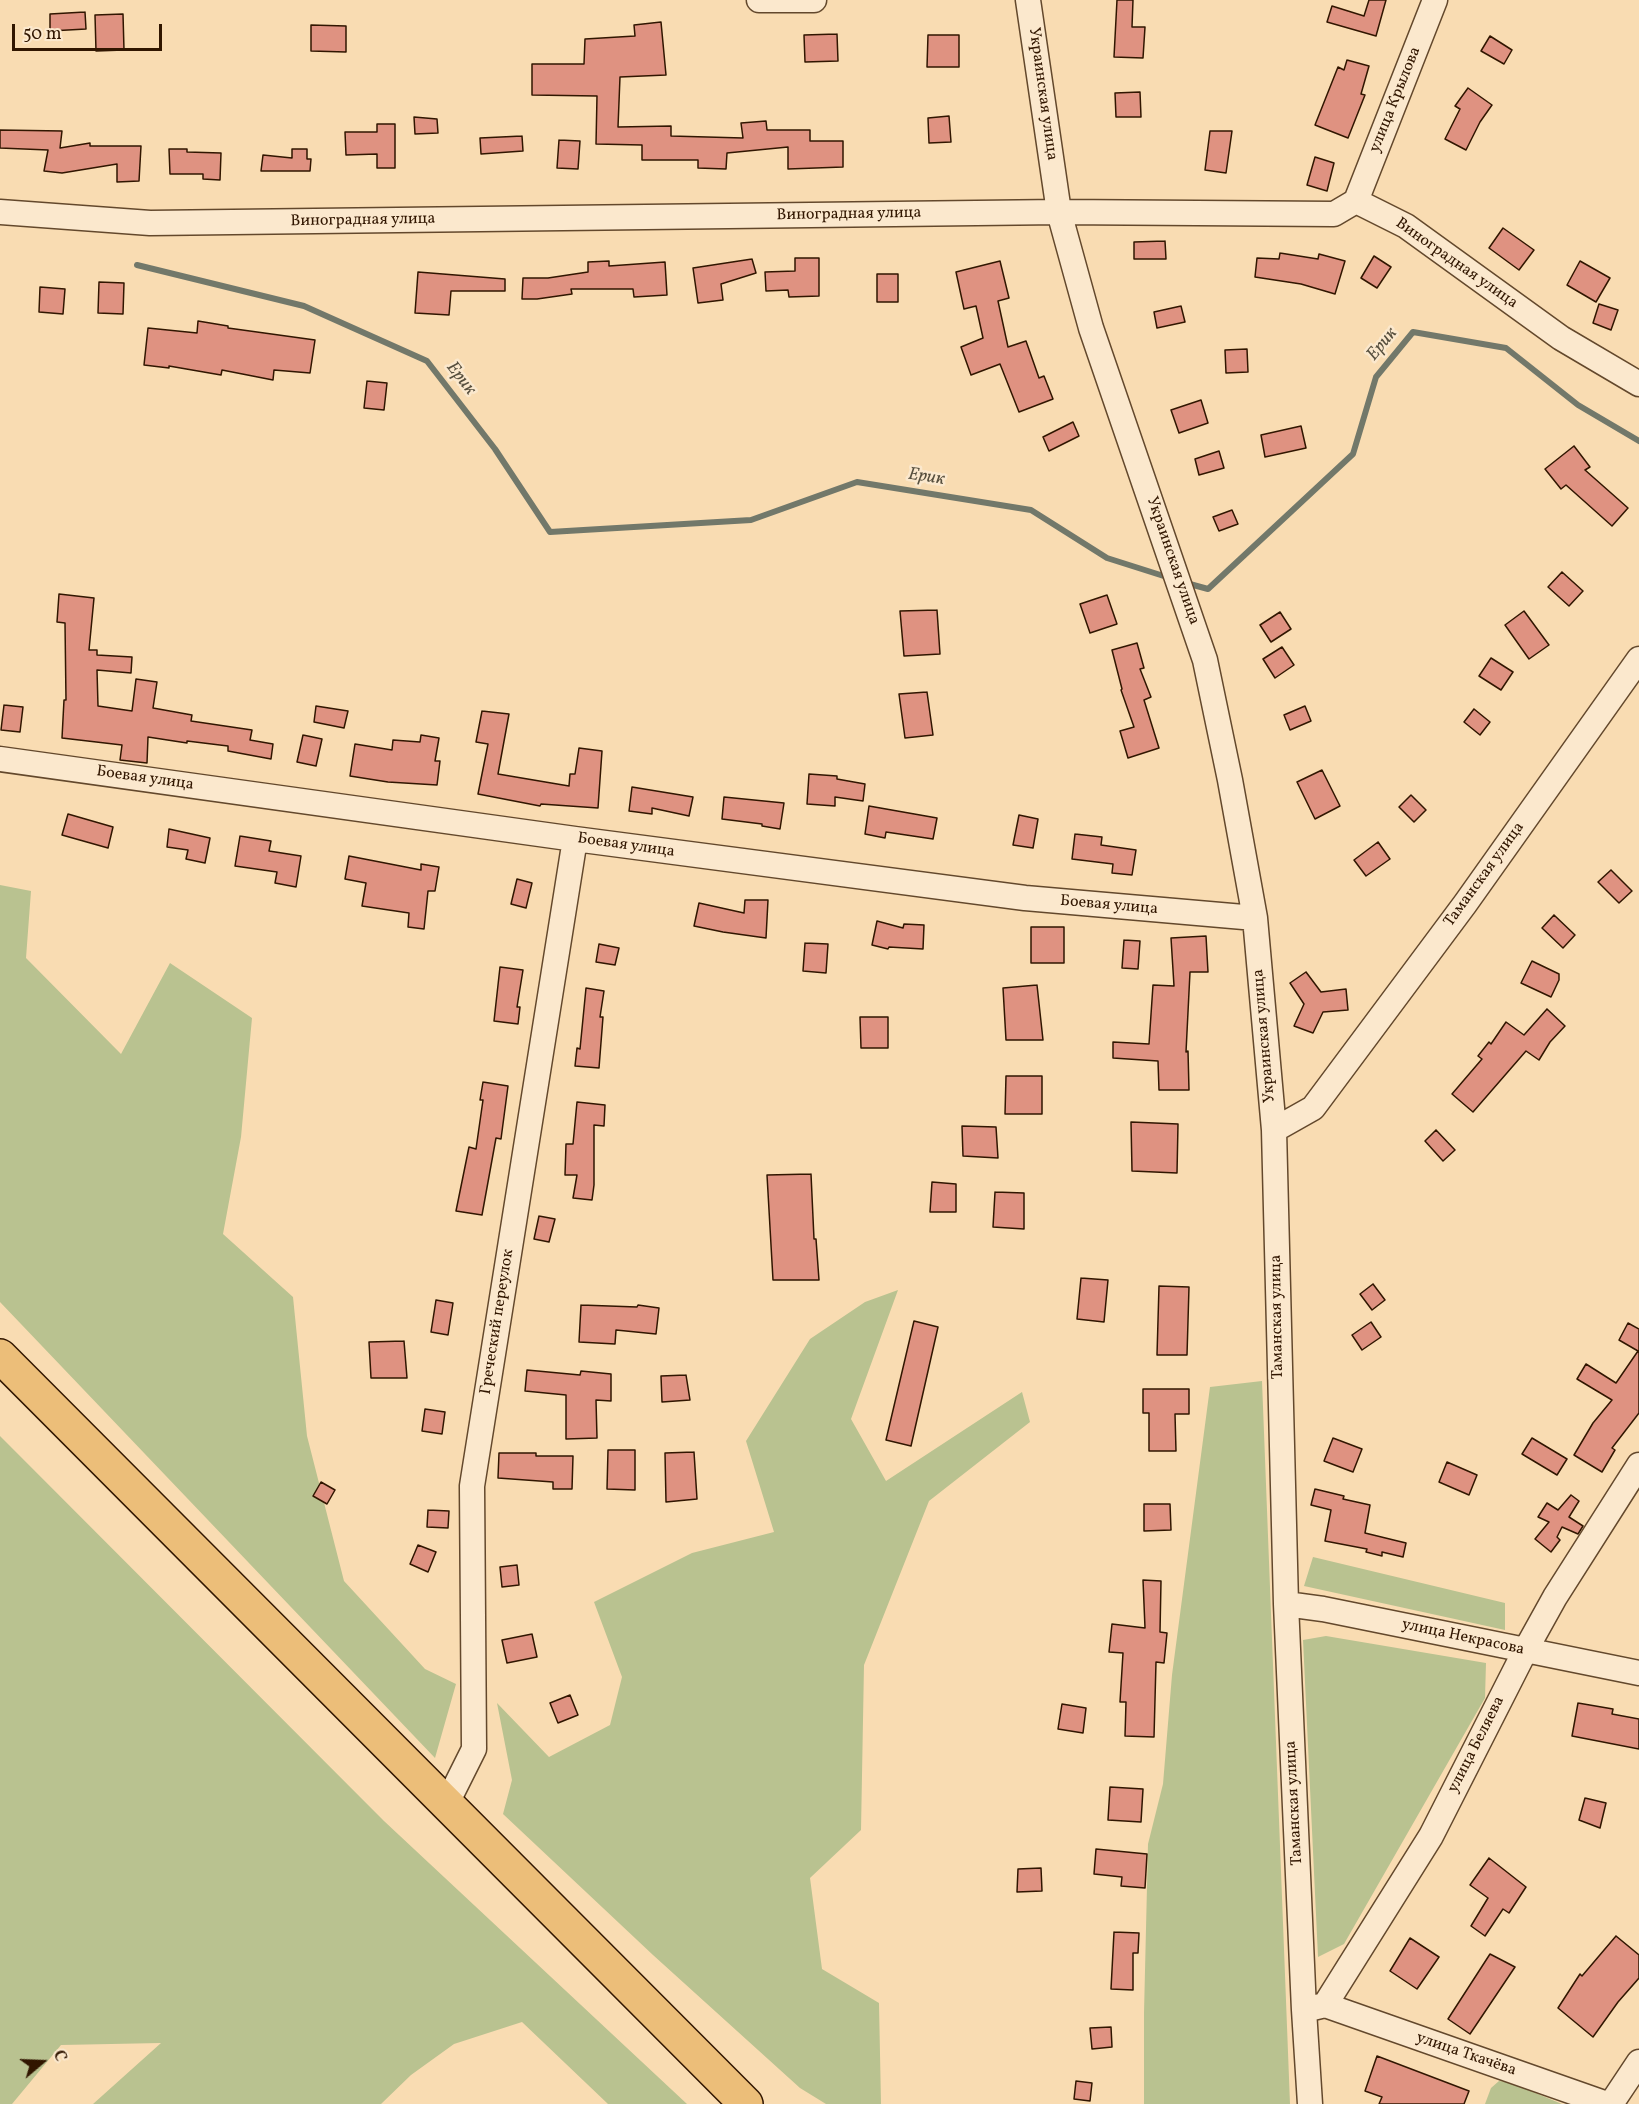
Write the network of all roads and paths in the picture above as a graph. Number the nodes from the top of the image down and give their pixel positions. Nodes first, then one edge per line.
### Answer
1 (759, 0) edge
2 (789, 0) edge
3 (814, 0) edge
4 (1028, 0) edge
5 (1435, 0) edge
6 (1356, 201) junction
7 (0, 212) edge
8 (1059, 212) junction
9 (1639, 384) edge
10 (1639, 659) edge
11 (0, 759) edge
12 (575, 839) junction
13 (1254, 918) junction
14 (1274, 1130) junction
15 (0, 1356) edge
16 (1639, 1465) edge
17 (1286, 1604) junction
18 (1525, 1651) junction
19 (1639, 1673) edge
20 (447, 1803) junction
21 (1314, 2008) junction
22 (1639, 2062) edge
23 (746, 2104) edge
24 (1310, 2104) edge
25 (1609, 2104) edge

1 - 2 street
2 - 3 street
4 - 8 street, Украинская улица
5 - 6 street, улица Крылова
6 - 8 street, Виноградная улица
6 - 9 street, Виноградная улица
7 - 8 street, Виноградная улица
8 - 13 street, Украинская улица
10 - 14 street, Таманская улица
11 - 12 street, Боевая улица
12 - 13 street, Боевая улица
12 - 20 street, Греческий переулок
13 - 14 street, Украинская улица
14 - 17 street, Таманская улица
15 - 20 highway
16 - 18 street, улица Беляева
17 - 18 street, улица Некрасова
17 - 21 street, Таманская улица
18 - 19 street, улица Некрасова
18 - 21 street, улица Беляева
20 - 23 highway
21 - 24 street, Таманская улица
21 - 25 street, улица Ткачёва
22 - 25 street

